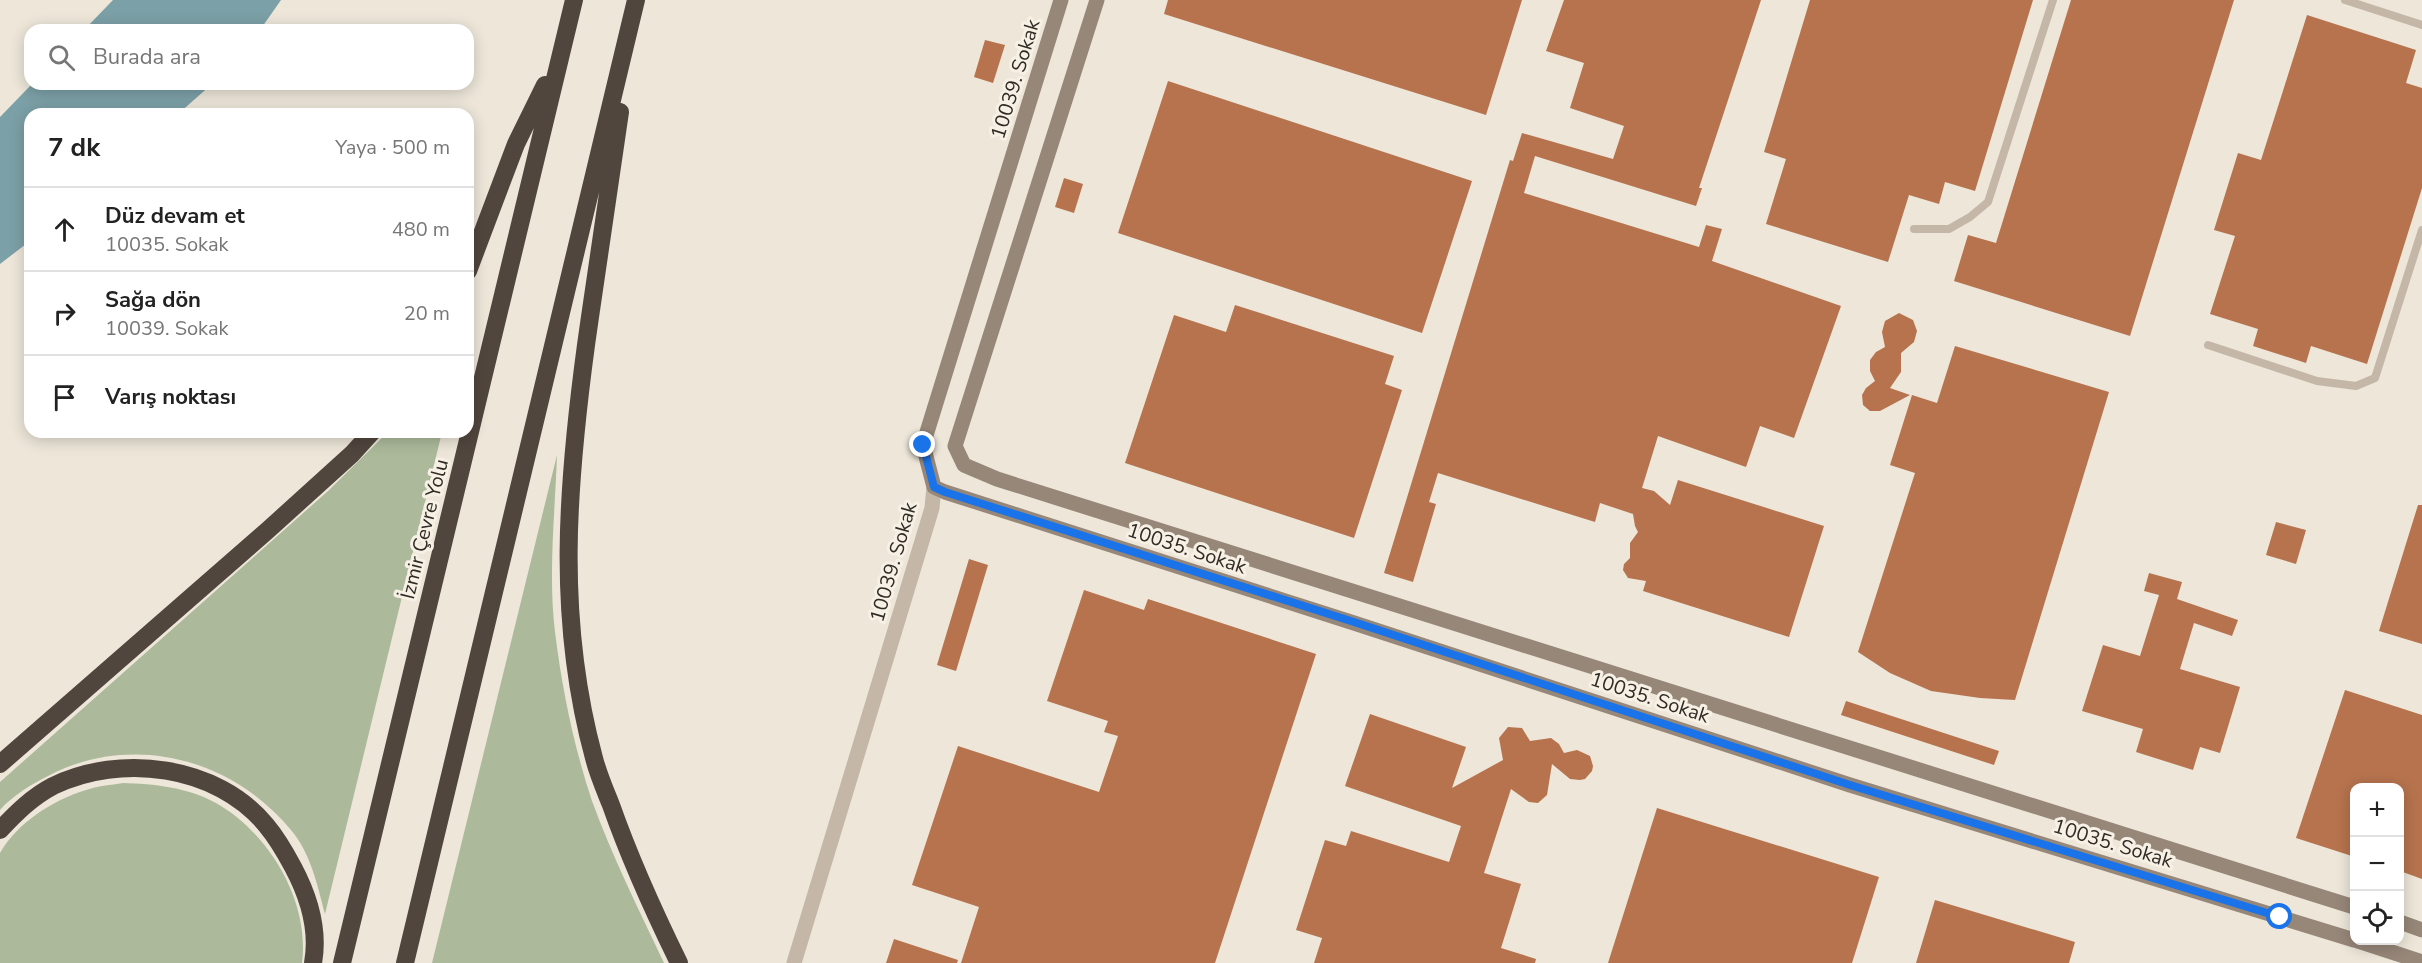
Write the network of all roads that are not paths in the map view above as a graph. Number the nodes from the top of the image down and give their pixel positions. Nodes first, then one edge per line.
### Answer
1 (574, 0) edge
2 (637, 0) edge
3 (1062, 0) edge
4 (1097, 0) edge
5 (2053, 0) edge
6 (2345, 0) edge
7 (2422, 25) edge
8 (559, 57) junction
9 (1914, 229) dead end
10 (2422, 230) edge
11 (474, 255) edge
12 (2208, 345) dead end
13 (474, 412) edge
14 (367, 438) edge
15 (468, 438) edge
16 (934, 487) junction
17 (0, 764) edge
18 (0, 830) edge
19 (2350, 905) edge
20 (2404, 923) edge
21 (2422, 930) edge
22 (2350, 938) edge
23 (2370, 945) edge
24 (2422, 962) edge
25 (313, 963) edge
26 (342, 963) edge
27 (405, 963) edge
28 (679, 963) edge
29 (794, 963) edge

1 - 8 highway, İzmir Çevre Yolu
2 - 27 highway
2 - 28 highway
3 - 16 street, 10039. Sokak
4 - 19 street, 10035. Sokak
5 - 9 lane
6 - 7 lane
8 - 11 highway
8 - 13 highway, İzmir Çevre Yolu
10 - 12 lane
14 - 17 highway
15 - 26 highway, İzmir Çevre Yolu
16 - 22 street, 10035. Sokak
16 - 29 street, 10039. Sokak
18 - 25 highway
20 - 21 street
23 - 24 street, 10035. Sokak

